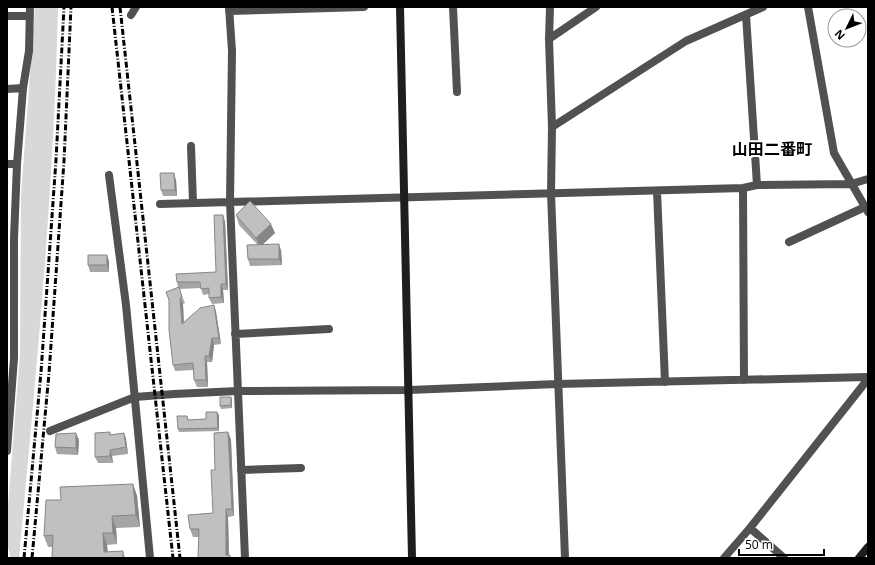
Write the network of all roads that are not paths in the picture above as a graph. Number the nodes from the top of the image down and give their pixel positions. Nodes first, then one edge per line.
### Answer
1 (30, 7) edge
2 (136, 7) edge
3 (364, 7) edge
4 (400, 7) edge
5 (453, 7) edge
6 (550, 7) edge
7 (596, 7) edge
8 (763, 7) edge
9 (808, 7) edge
10 (229, 9) edge
11 (131, 15) dead end
12 (746, 15) junction
13 (7, 16) edge
14 (30, 16) junction
15 (549, 39) junction
16 (23, 88) junction
17 (7, 89) edge
18 (457, 92) dead end
19 (552, 127) junction
20 (191, 146) dead end
21 (7, 164) edge
22 (17, 164) junction
23 (109, 175) dead end
24 (868, 179) edge
25 (851, 184) junction
26 (757, 185) junction
27 (743, 188) junction
28 (657, 191) junction
29 (551, 193) junction
30 (404, 197) junction
31 (230, 202) junction
32 (193, 203) junction
33 (160, 204) dead end
34 (867, 210) edge
35 (11, 238) edge
36 (789, 242) dead end
37 (11, 321) edge
38 (329, 329) dead end
39 (236, 334) junction
40 (868, 378) edge
41 (744, 380) junction
42 (665, 382) junction
43 (557, 384) junction
44 (409, 390) junction
45 (238, 391) junction
46 (9, 397) edge
47 (134, 397) junction
48 (50, 431) dead end
49 (7, 451) edge
50 (301, 468) dead end
51 (241, 470) junction
52 (750, 528) junction
53 (868, 546) edge
54 (150, 558) edge
55 (245, 558) edge
56 (412, 558) edge
57 (565, 558) edge
58 (724, 558) edge
59 (784, 558) edge
60 (859, 558) edge

1 - 14 street
2 - 11 street
3 - 10 street
4 - 30 street
5 - 18 street
6 - 15 street
7 - 15 street
8 - 12 street
9 - 25 street
10 - 31 street
12 - 19 street
12 - 26 street
13 - 14 street
14 - 16 street
15 - 19 street
16 - 17 street
16 - 22 street
19 - 29 street
20 - 32 street
21 - 22 street
22 - 35 street
23 - 47 street
24 - 25 street
25 - 26 street
25 - 34 street
26 - 27 street
27 - 28 street
27 - 41 street
28 - 29 street
28 - 42 street
29 - 30 street
29 - 43 street
30 - 31 street
30 - 44 street
31 - 32 street
31 - 39 street
32 - 33 street
34 - 36 street
35 - 37 street
37 - 46 street
38 - 39 street
39 - 45 street
40 - 41 street
40 - 52 street
41 - 42 street
42 - 43 street
43 - 44 street
43 - 57 street
44 - 45 street
44 - 56 street
45 - 47 street
45 - 51 street
46 - 49 street
47 - 48 street
47 - 54 street
50 - 51 street
51 - 55 street
52 - 58 street
52 - 59 street
53 - 60 street

